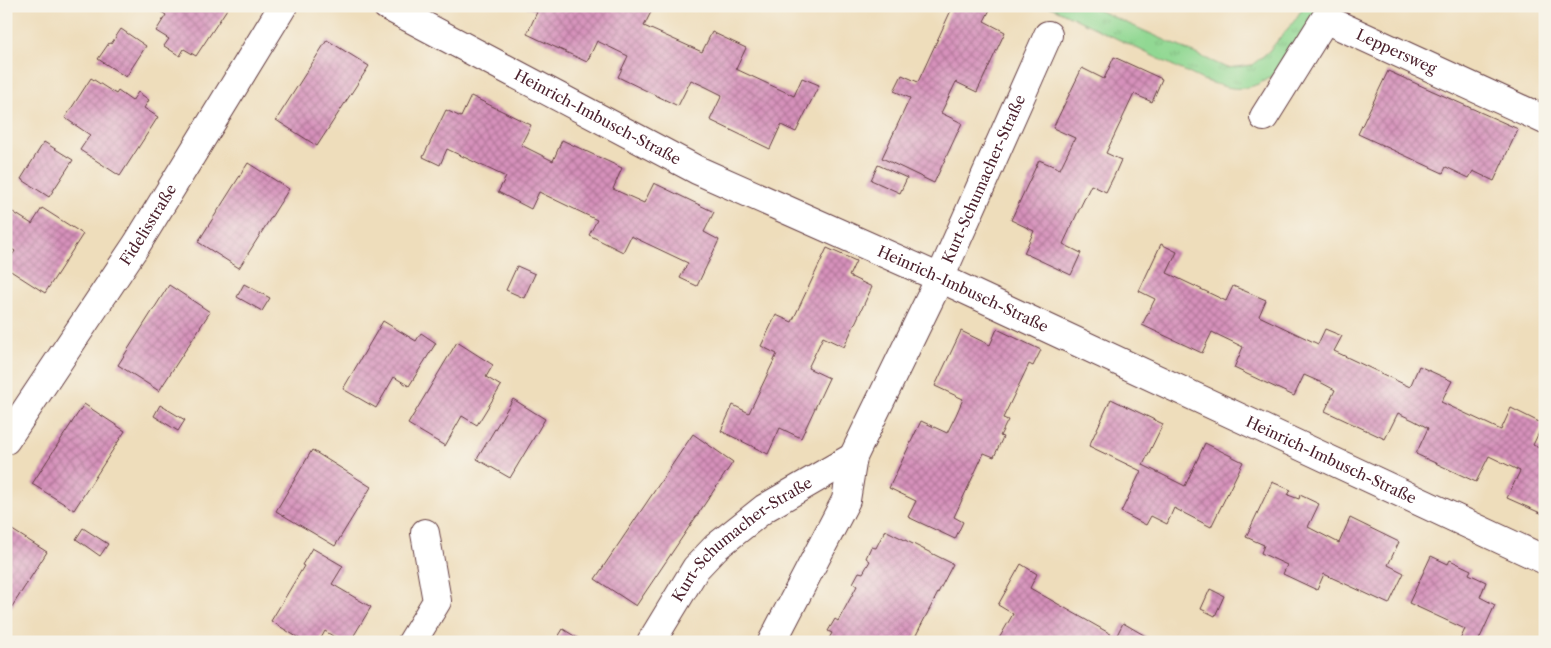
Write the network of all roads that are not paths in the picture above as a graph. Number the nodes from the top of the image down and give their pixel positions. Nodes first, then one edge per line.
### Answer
1 (283, 6) edge
2 (387, 6) edge
3 (1048, 35) dead end
4 (1264, 117) dead end
5 (1545, 120) edge
6 (940, 278) junction
7 (6, 440) edge
8 (853, 457) junction
9 (425, 534) dead end
10 (1545, 560) edge
11 (412, 642) edge
12 (652, 642) edge
13 (772, 642) edge

1 - 7 street, Fidelisstraße
2 - 6 street, Heinrich-Imbusch-Straße
3 - 6 street, Kurt-Schumacher-Straße
4 - 5 street, Leppersweg
6 - 8 street, Kurt-Schumacher-Straße
6 - 10 street, Heinrich-Imbusch-Straße
8 - 12 street, Kurt-Schumacher-Straße
8 - 13 street, Kurt-Schumacher-Straße
9 - 11 street

